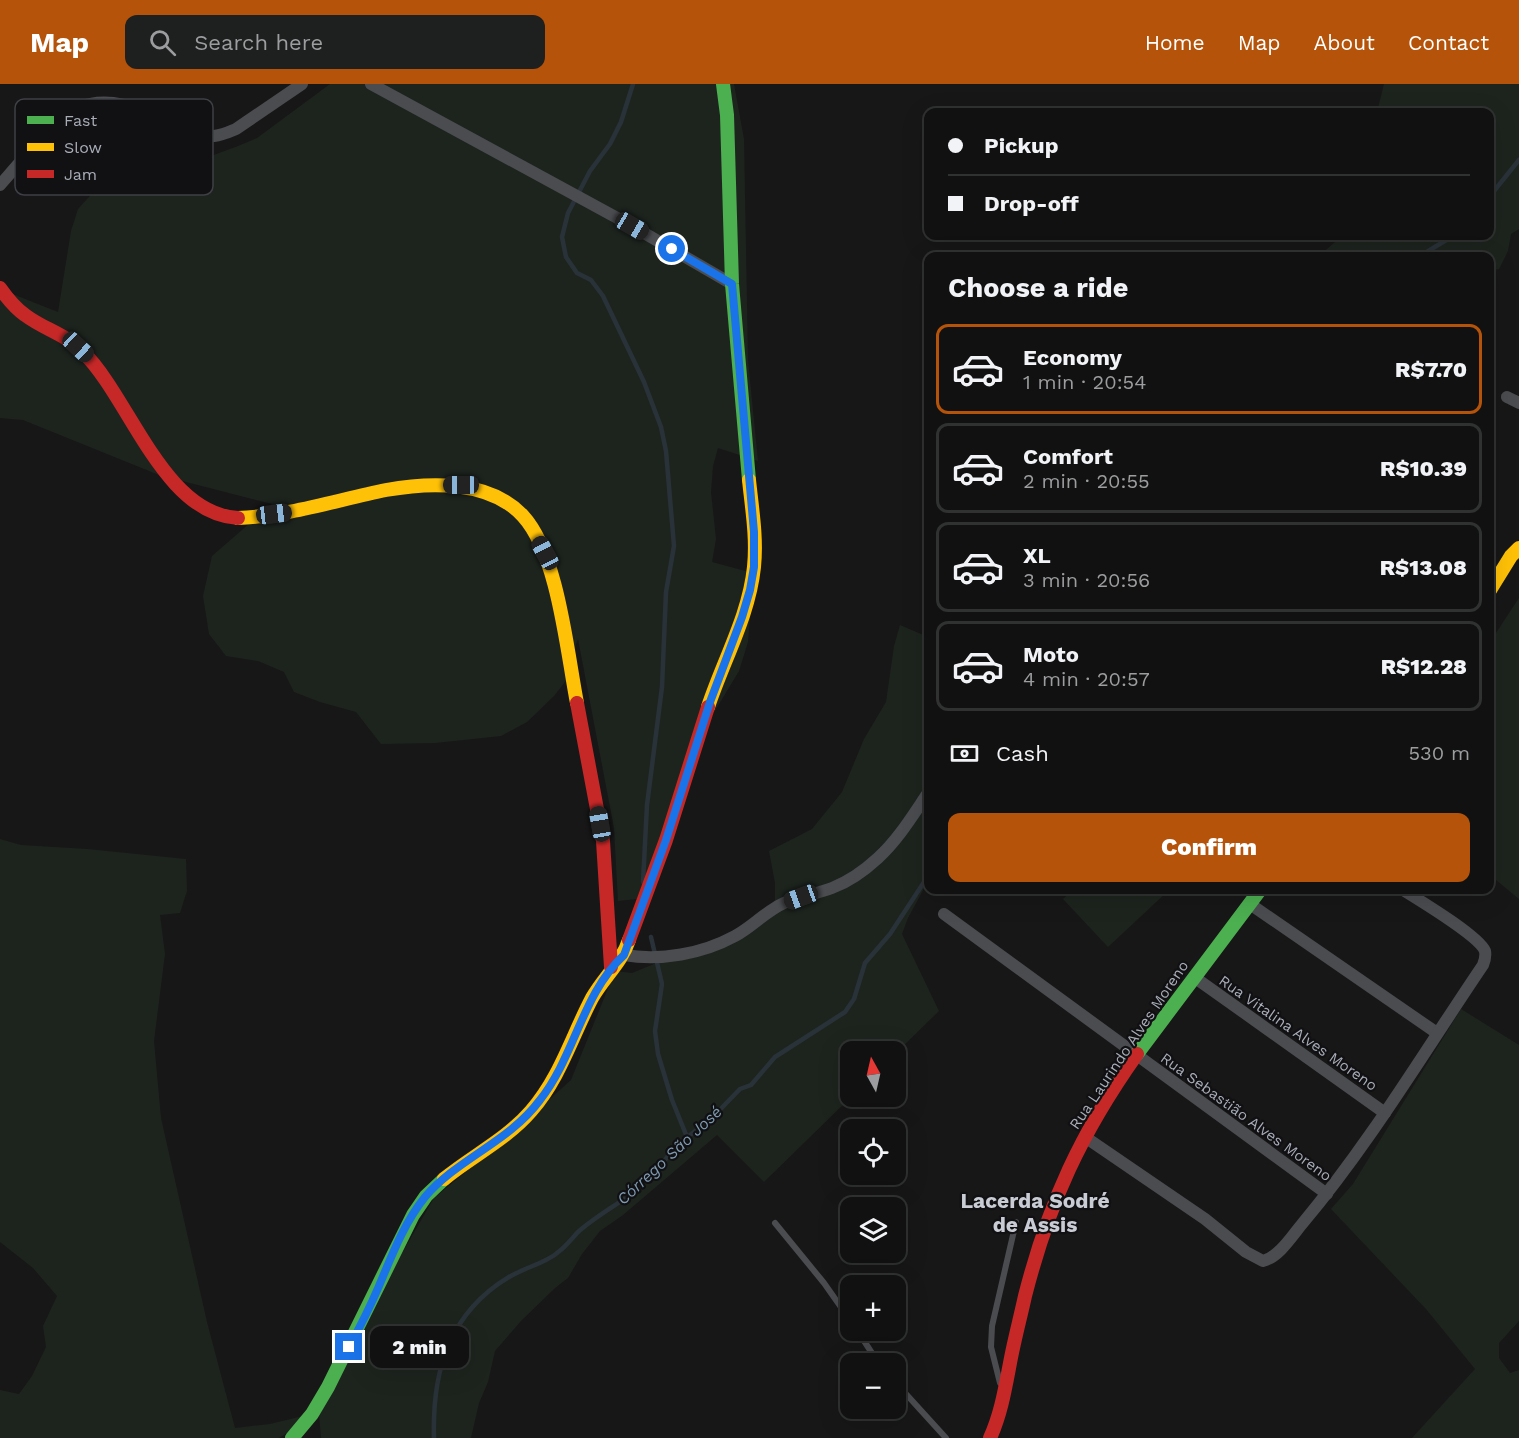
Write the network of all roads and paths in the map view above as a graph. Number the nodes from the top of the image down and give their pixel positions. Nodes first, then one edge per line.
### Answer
1 (302, 84) edge
2 (371, 84) edge
3 (723, 84) edge
4 (213, 136) edge
5 (15, 169) edge
6 (0, 185) edge
7 (732, 284) junction
8 (0, 288) edge
9 (1507, 398) dead end
10 (1519, 403) edge
11 (1519, 548) edge
12 (1494, 584) edge
13 (924, 798) edge
14 (1257, 894) edge
15 (1409, 894) edge
16 (1250, 904) junction
17 (944, 914) dead end
18 (624, 955) junction
19 (611, 968) junction
20 (1194, 977) junction
21 (1437, 1033) junction
22 (1137, 1056) junction
23 (1385, 1113) junction
24 (1085, 1137) junction
25 (1327, 1194) junction
26 (1016, 1222) dead end
27 (775, 1223) dead end
28 (840, 1306) edge
29 (906, 1394) edge
30 (1003, 1400) junction
31 (292, 1438) edge
32 (946, 1438) edge
33 (990, 1438) edge

1 - 4 street
2 - 7 street
3 - 7 street
5 - 6 street
7 - 18 street
8 - 19 street
9 - 10 street
11 - 12 street
13 - 18 street
14 - 16 street, Rua Laurindo Alves Moreno
15 - 21 street
16 - 20 street, Rua Laurindo Alves Moreno
16 - 21 street
17 - 22 street, Rua Sebastião Alves Moreno
18 - 19 street
19 - 31 street
20 - 22 street, Rua Laurindo Alves Moreno
20 - 23 street, Rua Vitalina Alves Moreno
21 - 23 street
22 - 24 street, Rua Laurindo Alves Moreno
22 - 25 street, Rua Sebastião Alves Moreno
23 - 25 street
24 - 25 street
24 - 30 street, Rua Laurindo Alves Moreno
26 - 30 lane
27 - 28 lane
29 - 32 lane
30 - 33 street, Rua Laurindo Alves Moreno

